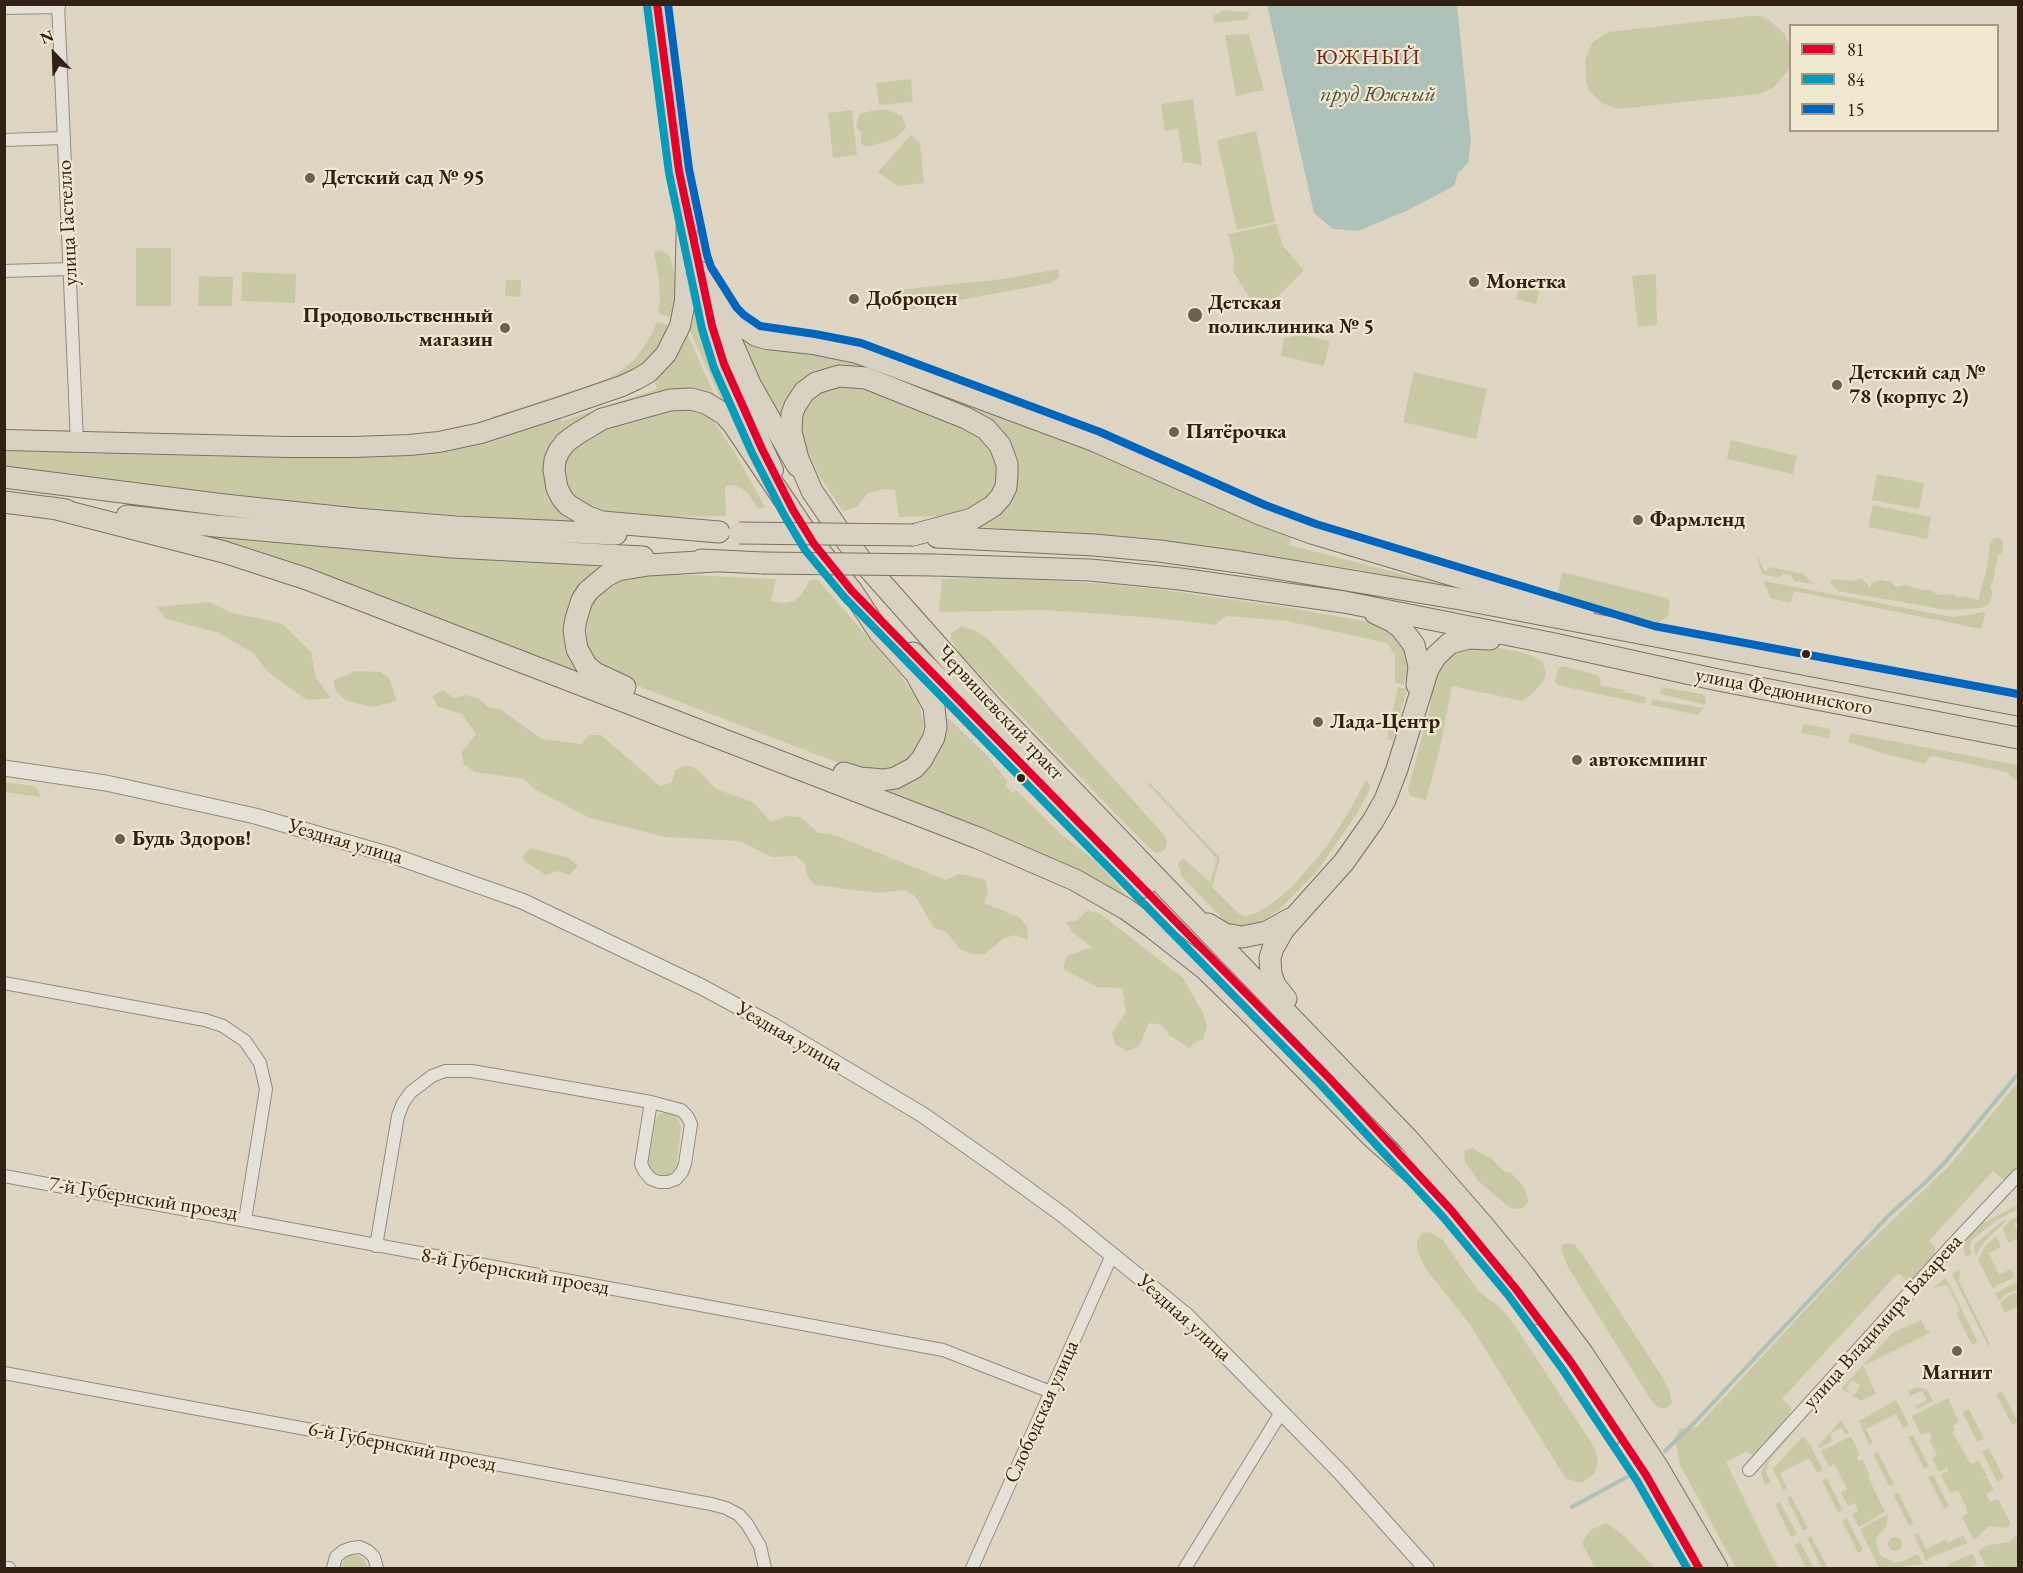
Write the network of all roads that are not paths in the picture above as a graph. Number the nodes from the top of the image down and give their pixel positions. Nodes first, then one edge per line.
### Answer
1 (657, 4) edge
2 (58, 6) edge
3 (4, 8) edge
4 (64, 138) junction
5 (4, 140) edge
6 (687, 213) junction
7 (700, 265) junction
8 (70, 268) junction
9 (4, 271) edge
10 (4, 440) edge
11 (77, 442) junction
12 (4, 477) edge
13 (812, 491) junction
14 (4, 502) edge
15 (53, 508) junction
16 (793, 510) junction
17 (729, 533) junction
18 (913, 535) junction
19 (715, 561) junction
20 (852, 591) junction
21 (1344, 602) junction
22 (1652, 636) junction
23 (1550, 643) junction
24 (2019, 705) edge
25 (1414, 711) junction
26 (2019, 738) edge
27 (4, 768) edge
28 (1175, 898) junction
29 (1294, 917) junction
30 (4, 983) edge
31 (651, 1102) junction
32 (2019, 1175) edge
33 (4, 1176) edge
34 (1437, 1195) junction
35 (245, 1220) junction
36 (1483, 1225) junction
37 (376, 1246) junction
38 (1112, 1256) junction
39 (4, 1373) edge
40 (1051, 1392) junction
41 (1282, 1411) junction
42 (1749, 1470) dead end
43 (4, 1568) edge
44 (9, 1569) edge
45 (333, 1569) edge
46 (377, 1569) edge
47 (765, 1569) edge
48 (972, 1569) edge
49 (1185, 1569) edge
50 (1426, 1569) edge
51 (1700, 1569) edge
52 (1717, 1569) edge

1 - 6 main road
2 - 3 street
2 - 4 street, улица Гастелло
4 - 5 street
4 - 8 street, улица Гастелло
6 - 7 main road
6 - 11 main road
7 - 13 main road
7 - 16 main road
7 - 22 main road
8 - 9 street
8 - 11 street, улица Гастелло
10 - 11 main road
12 - 17 highway
13 - 18 highway, Червишевский тракт
13 - 28 highway, Червишевский тракт
14 - 15 highway
15 - 19 highway
15 - 34 highway
16 - 17 highway
16 - 20 highway
17 - 18 highway, bridge
18 - 22 highway, улица Федюнинского
19 - 20 highway
19 - 21 highway, bridge
20 - 34 highway, Червишевский тракт
21 - 23 highway
21 - 25 highway
22 - 24 highway, улица Федюнинского
23 - 25 highway
23 - 26 highway, улица Федюнинского
25 - 29 highway
27 - 38 street, Уездная улица
28 - 29 highway
28 - 36 highway, Червишевский тракт
29 - 36 highway
30 - 35 street, 7-й Губернский проезд
31 - 31 street
31 - 37 street
32 - 42 street, улица Владимира Бахарева
33 - 35 street, 7-й Губернский проезд
34 - 51 highway
35 - 37 street, 8-й Губернский проезд
36 - 52 highway
37 - 40 street, 8-й Губернский проезд
38 - 40 street, Слободская улица
38 - 41 street, Уездная улица
39 - 47 street, 6-й Губернский проезд
40 - 48 street, Слободская улица
41 - 49 street
41 - 50 street, Уездная улица
43 - 44 street
45 - 46 street

